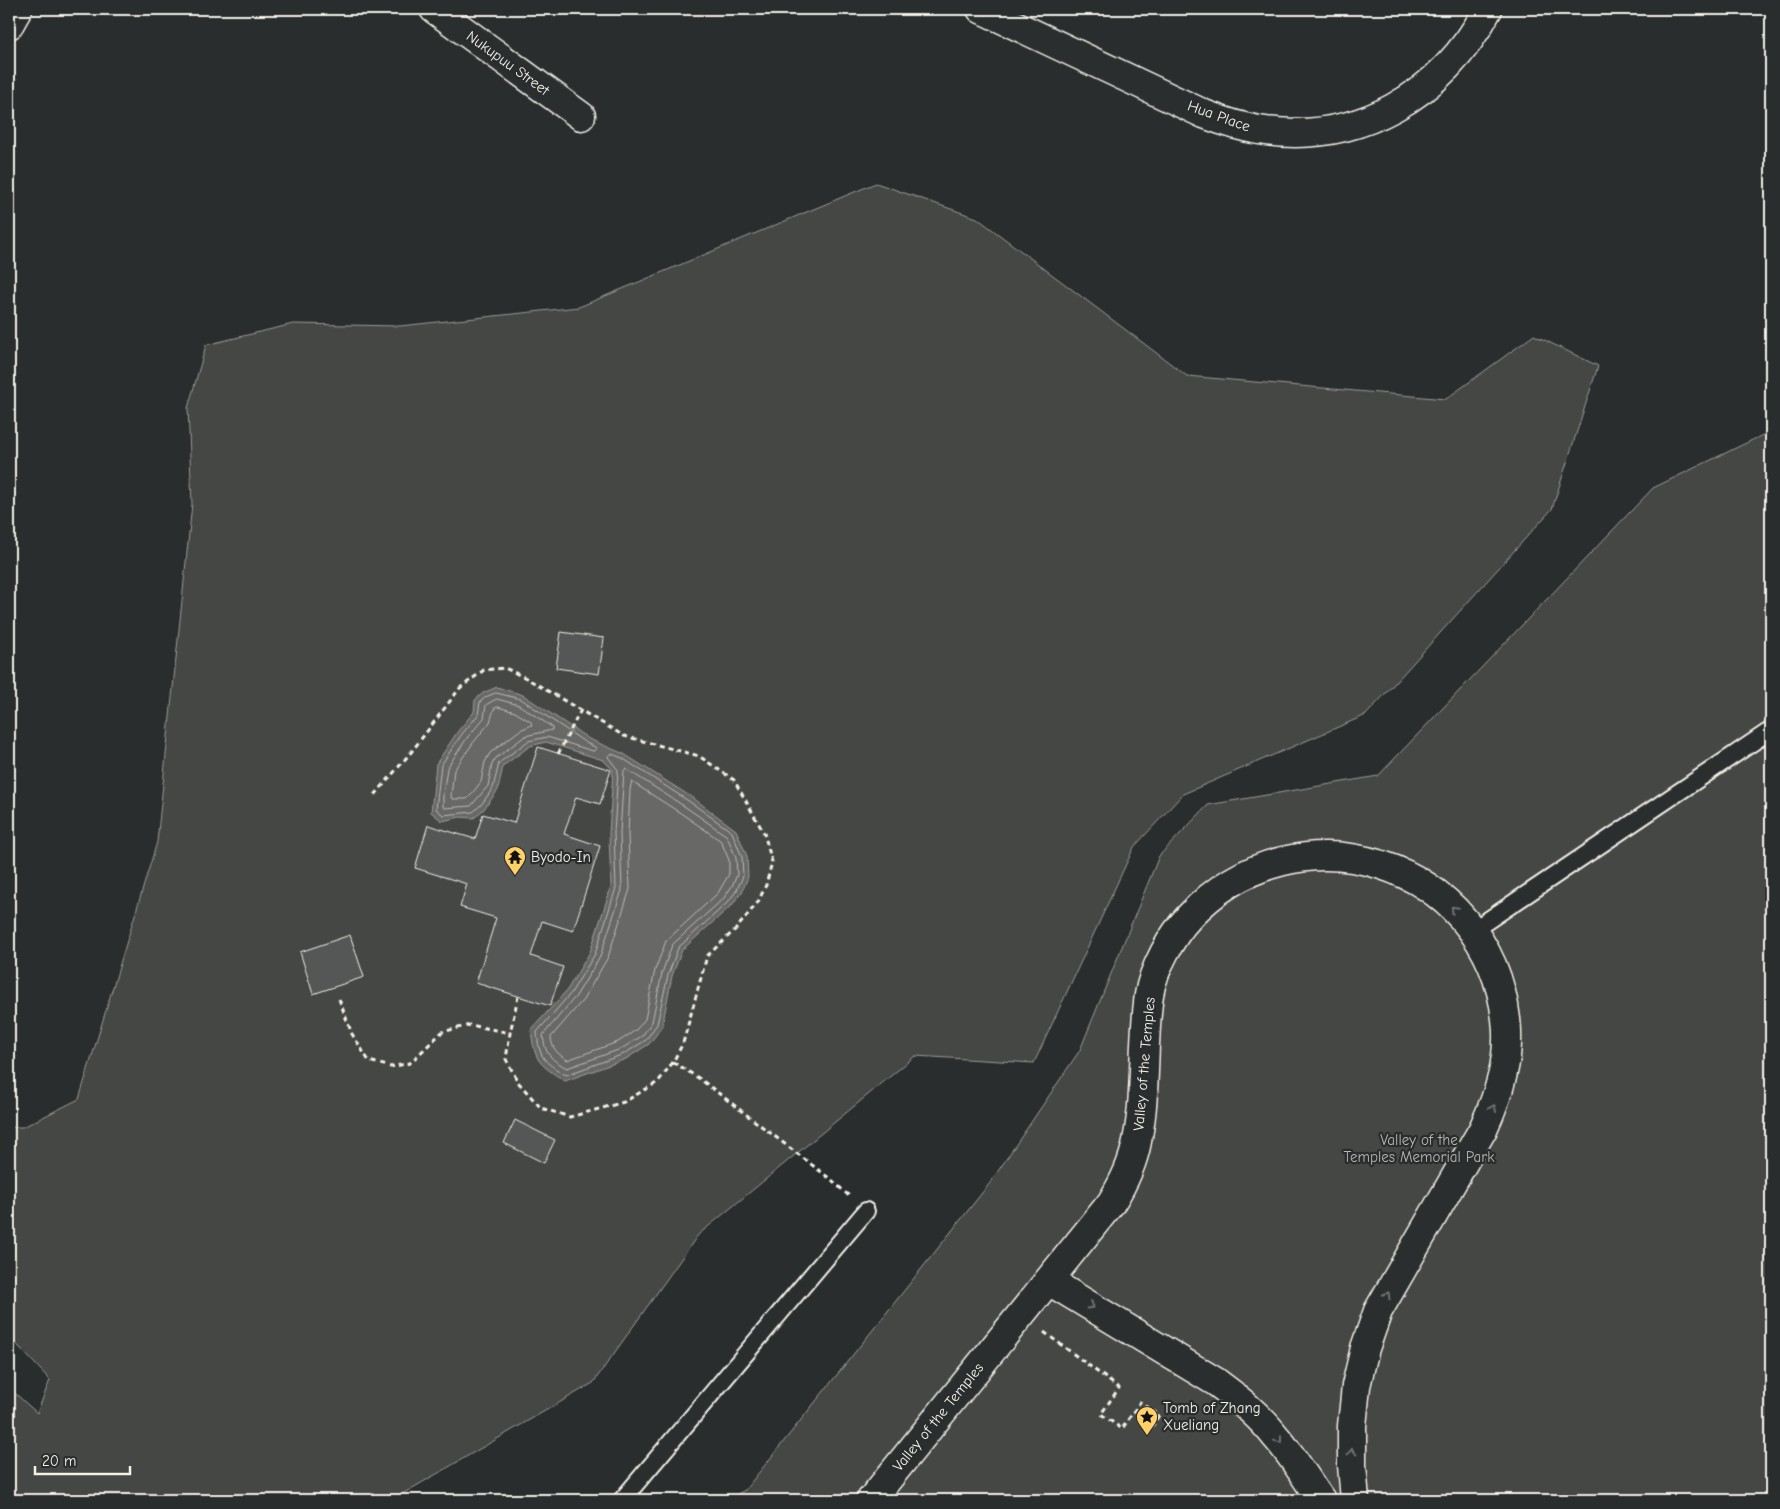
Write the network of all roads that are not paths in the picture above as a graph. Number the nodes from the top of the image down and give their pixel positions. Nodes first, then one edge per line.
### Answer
1 (18, 9) edge
2 (434, 9) edge
3 (981, 9) edge
4 (1488, 9) edge
5 (9, 24) edge
6 (581, 116) dead end
7 (1771, 730) edge
8 (1472, 931) junction
9 (866, 1211) dead end
10 (1049, 1281) junction
11 (622, 1500) edge
12 (871, 1500) edge
13 (1321, 1500) edge
14 (1355, 1500) edge

1 - 5 street
2 - 6 street, Nukupuu Street
3 - 4 street, Hua Place
7 - 8 lane
8 -> 10 street, Valley of the Temples
14 -> 8 street, Valley of the Temples
9 - 11 lane
10 - 12 street, Valley of the Temples
10 -> 13 street

